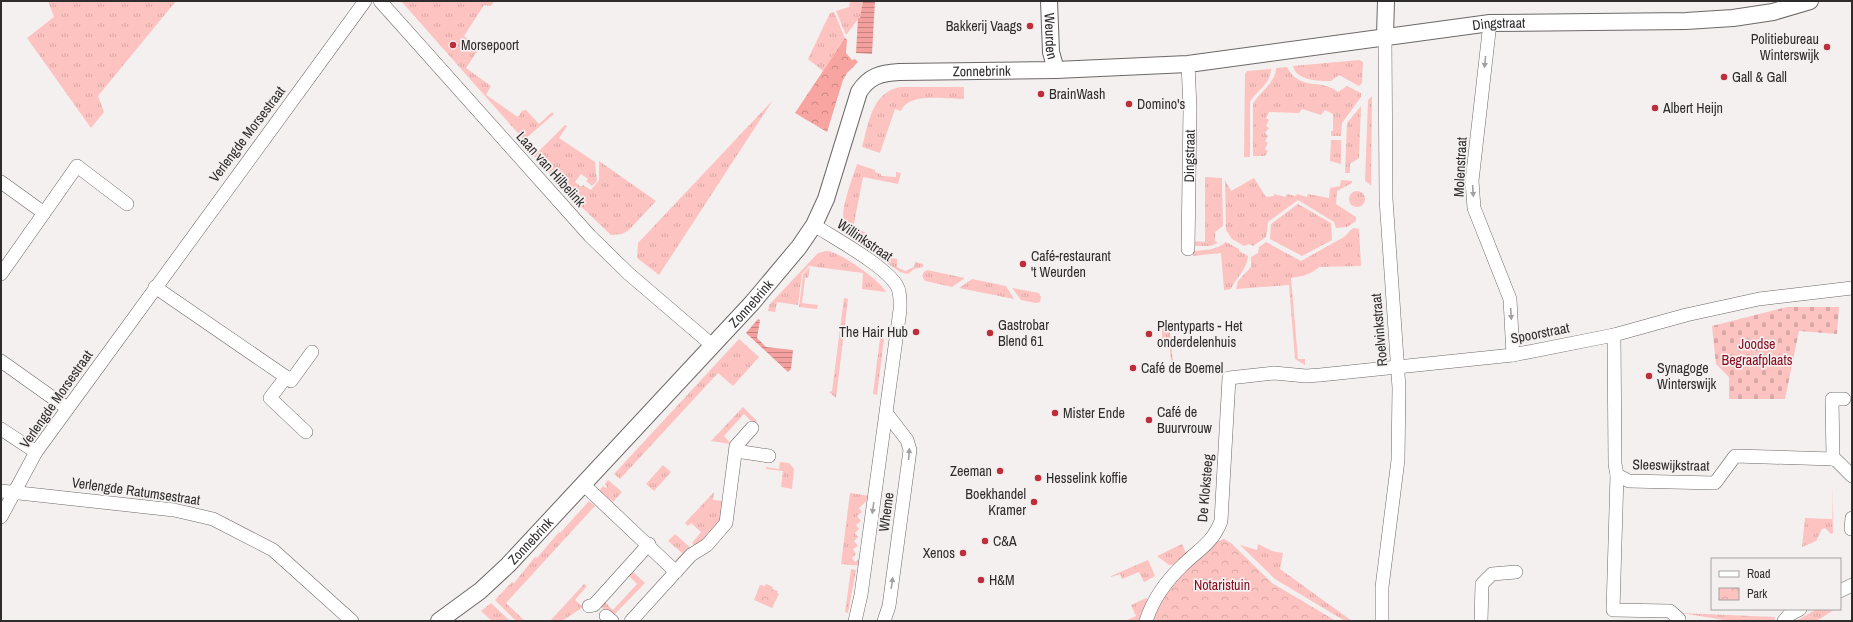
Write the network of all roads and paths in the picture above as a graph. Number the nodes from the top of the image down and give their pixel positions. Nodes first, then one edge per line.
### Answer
1 (365, 1) edge
2 (380, 1) edge
3 (1049, 1) edge
4 (1386, 1) edge
5 (1810, 1) edge
6 (1490, 23) junction
7 (1385, 36) junction
8 (1188, 64) junction
9 (1056, 70) junction
10 (1, 182) edge
11 (127, 204) dead end
12 (44, 213) junction
13 (814, 225) junction
14 (1188, 249) dead end
15 (1, 274) edge
16 (896, 284) joint
17 (155, 287) junction
18 (1852, 288) edge
19 (1614, 335) junction
20 (712, 345) junction
21 (312, 352) dead end
22 (1514, 355) junction
23 (1, 361) edge
24 (1399, 368) junction
25 (286, 377) junction
26 (1229, 378) joint
27 (1844, 399) dead end
28 (67, 408) junction
29 (887, 414) junction
30 (752, 428) dead end
31 (1, 430) edge
32 (306, 432) dead end
33 (736, 451) junction
34 (36, 452) junction
35 (769, 456) dead end
36 (1832, 459) junction
37 (1617, 475) junction
38 (1852, 476) edge
39 (582, 484) junction
40 (1, 491) edge
41 (14, 492) junction
42 (1, 517) edge
43 (649, 544) junction
44 (676, 572) junction
45 (1516, 572) dead end
46 (1852, 585) edge
47 (1841, 590) edge
48 (589, 606) dead end
49 (1798, 610) edge
50 (1679, 619) dead end
51 (352, 621) edge
52 (439, 621) edge
53 (631, 621) edge
54 (856, 621) edge
55 (884, 621) edge
56 (1146, 621) edge
57 (1382, 621) edge
58 (1481, 621) edge
59 (1784, 621) edge

1 - 17 street, Verlengde Morsestraat
2 - 20 street, Laan van Hilbelink
3 - 9 street, Weurden
4 - 7 street
5 - 6 street, Dingstraat
6 - 7 street, Dingstraat
6 -> 22 street, Molenstraat
7 - 8 street, Dingstraat
7 - 24 street, Roelvinkstraat
8 - 9 street, Dingstraat
8 - 14 street, Dingstraat
9 - 13 street, Zonnebrink
10 - 12 street
11 - 12 street
12 - 15 street
13 - 16 street, Willinkstraat
13 - 20 street, Zonnebrink
16 - 29 street, Wheme
17 - 25 street
17 - 28 street, Verlengde Morsestraat
18 - 19 street, Spoorstraat
19 - 22 street, Spoorstraat
19 - 37 street, Sleeswijkstraat
20 - 39 street, Zonnebrink
21 - 25 street
22 - 24 street, Spoorstraat
23 - 28 street
24 - 26 street, Spoorstraat
24 - 57 street, Roelvinkstraat
25 - 32 street
26 - 56 street, De Kloksteeg
27 - 36 street
28 - 34 street, Verlengde Morsestraat
29 -> 54 street, Wheme
55 -> 29 street, Wheme
30 - 33 street
31 - 34 street
33 - 35 street
33 - 44 street
34 - 41 street, Verlengde Morsestraat
36 - 37 street, Sleeswijkstraat
36 - 38 street
37 - 50 street, Sleeswijkstraat
39 - 43 street
39 - 52 street, Zonnebrink
40 - 41 street, Verlengde Ratumsestraat
41 - 42 street, Verlengde Morsestraat
41 - 51 street, Verlengde Ratumsestraat
43 - 44 street
43 - 48 street
44 - 53 street
45 - 58 street
46 - 47 street
49 - 59 street

